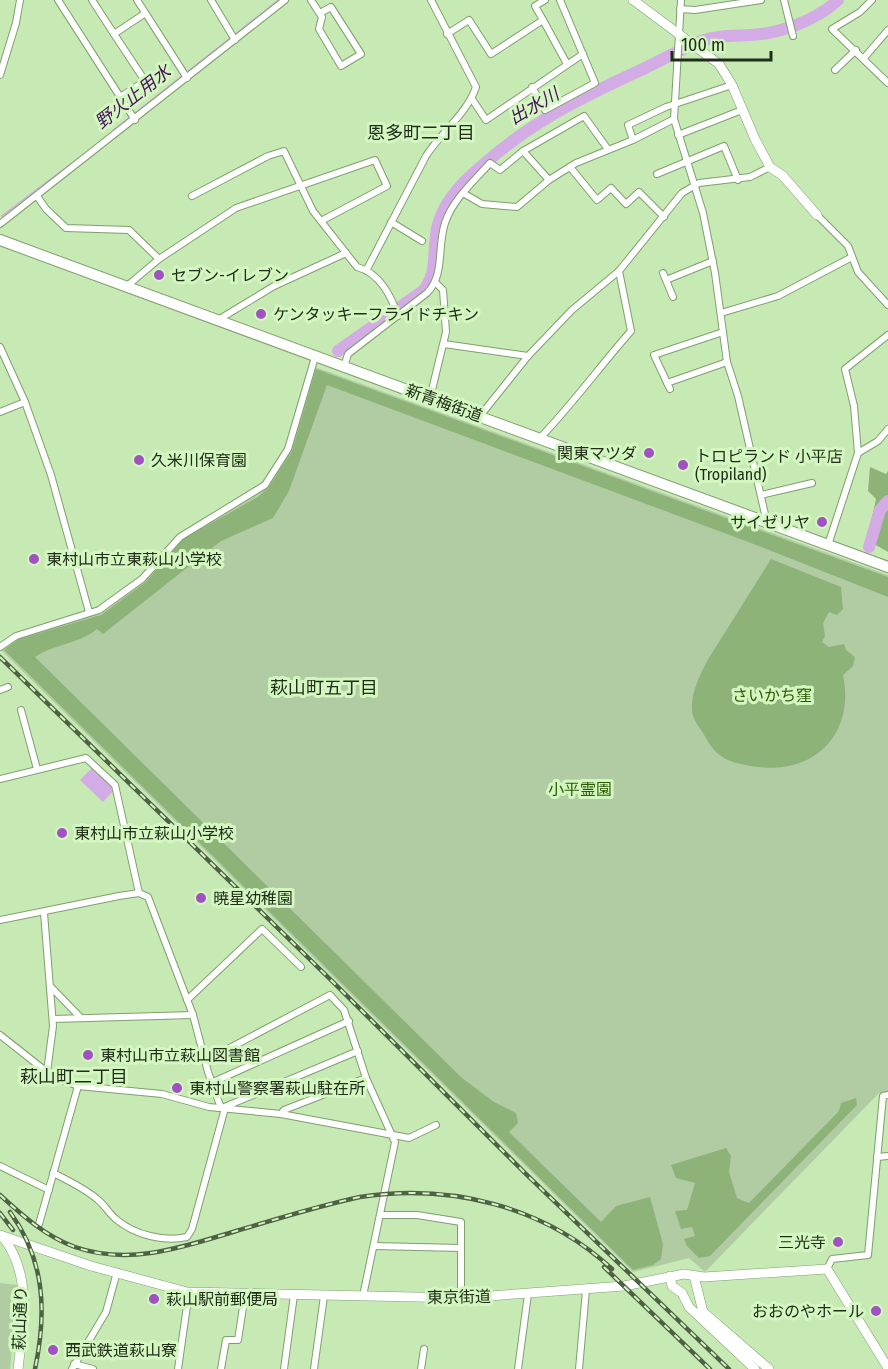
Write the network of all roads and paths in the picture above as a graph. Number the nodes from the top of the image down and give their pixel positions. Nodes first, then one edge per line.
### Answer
1 (20, 0) edge
2 (58, 0) edge
3 (92, 0) edge
4 (137, 0) edge
5 (211, 0) edge
6 (311, 0) edge
7 (431, 0) edge
8 (544, 0) edge
9 (560, 0) edge
10 (633, 0) edge
11 (681, 0) edge
12 (761, 0) edge
13 (784, 0) edge
14 (872, 0) edge
15 (281, 2) edge
16 (680, 9) junction
17 (463, 11) dead end
18 (320, 13) junction
19 (144, 14) junction
20 (469, 20) junction
21 (543, 20) junction
22 (888, 30) edge
23 (678, 33) junction
24 (114, 34) junction
25 (447, 34) junction
26 (793, 36) dead end
27 (233, 38) junction
28 (856, 50) junction
29 (203, 54) dead end
30 (583, 54) junction
31 (864, 58) junction
32 (207, 61) junction
33 (567, 64) junction
34 (835, 70) dead end
35 (0, 73) edge
36 (187, 77) junction
37 (888, 82) edge
38 (732, 85) junction
39 (532, 87) junction
40 (120, 96) junction
41 (472, 99) junction
42 (674, 105) junction
43 (742, 110) junction
44 (133, 117) junction
45 (674, 120) junction
46 (678, 135) junction
47 (633, 140) junction
48 (607, 148) junction
49 (524, 151) junction
50 (686, 160) junction
51 (570, 167) junction
52 (770, 167) junction
53 (657, 174) dead end
54 (549, 180) junction
55 (738, 180) junction
56 (693, 185) junction
57 (302, 186) junction
58 (463, 193) junction
59 (37, 196) junction
60 (192, 196) dead end
61 (817, 215) joint
62 (664, 217) junction
63 (321, 221) junction
64 (391, 222) junction
65 (0, 224) edge
66 (0, 240) edge
67 (422, 241) dead end
68 (346, 253) junction
69 (852, 257) junction
70 (159, 259) junction
71 (713, 261) junction
72 (367, 269) junction
73 (619, 271) junction
74 (436, 283) junction
75 (127, 287) junction
76 (673, 297) dead end
77 (888, 305) edge
78 (721, 313) junction
79 (398, 315) junction
80 (218, 320) junction
81 (723, 332) junction
82 (888, 335) edge
83 (444, 344) junction
84 (0, 347) edge
85 (528, 356) junction
86 (315, 357) junction
87 (727, 362) junction
88 (344, 367) junction
89 (430, 398) junction
90 (25, 402) junction
91 (0, 412) edge
92 (480, 416) junction
93 (888, 429) edge
94 (539, 439) junction
95 (858, 453) junction
96 (812, 483) dead end
97 (761, 495) junction
98 (767, 523) junction
99 (828, 545) junction
100 (888, 567) edge
101 (90, 612) junction
102 (0, 647) edge
103 (8, 687) dead end
104 (0, 690) edge
105 (21, 710) dead end
106 (37, 769) junction
107 (0, 778) edge
108 (139, 893) junction
109 (44, 913) junction
110 (0, 920) edge
111 (301, 967) dead end
112 (50, 987) junction
113 (187, 1000) junction
114 (193, 1015) junction
115 (81, 1018) junction
116 (53, 1019) junction
117 (349, 1021) junction
118 (0, 1035) edge
119 (358, 1051) junction
120 (205, 1061) junction
121 (47, 1072) junction
122 (366, 1077) junction
123 (211, 1083) junction
124 (78, 1086) junction
125 (888, 1095) edge
126 (223, 1108) junction
127 (281, 1114) junction
128 (436, 1125) dead end
129 (394, 1134) junction
130 (888, 1156) edge
131 (877, 1157) junction
132 (0, 1166) edge
133 (53, 1173) junction
134 (49, 1190) junction
135 (381, 1215) junction
136 (39, 1224) dead end
137 (1, 1235) edge
138 (374, 1246) junction
139 (461, 1248) junction
140 (827, 1269) junction
141 (117, 1272) junction
142 (670, 1276) junction
143 (694, 1276) junction
144 (586, 1290) junction
145 (189, 1292) junction
146 (245, 1294) junction
147 (528, 1294) junction
148 (294, 1295) junction
149 (324, 1296) junction
150 (363, 1296) junction
151 (461, 1298) junction
152 (424, 1349) dead end
153 (73, 1366) edge
154 (888, 1368) edge
155 (18, 1369) edge
156 (93, 1369) edge
157 (178, 1369) edge
158 (221, 1369) edge
159 (284, 1369) edge
160 (314, 1369) edge
161 (421, 1369) edge
162 (518, 1369) edge
163 (579, 1369) edge
164 (755, 1369) edge
165 (769, 1369) edge

1 - 35 street
2 - 40 street
3 - 24 street
4 - 19 street
5 - 27 street
6 - 18 street
7 - 25 street
8 - 21 street
9 - 30 street
10 - 23 street
11 - 16 street
12 - 16 street
13 - 26 street
14 - 28 street
15 - 27 street
16 - 23 street
17 - 20 street
18 - 18 street
19 - 24 street
19 - 36 street
20 - 21 street
20 - 25 street
21 - 33 street
22 - 31 street
23 - 38 street
23 - 42 street
24 - 40 street
25 - 41 street
27 - 32 street
28 - 31 street
28 - 34 street
29 - 32 street
30 - 33 street
30 - 39 street
31 - 37 street
32 - 36 street
33 - 39 street
36 - 44 street
38 - 42 street
38 - 43 street
39 - 41 street
40 - 44 street
41 - 64 street
42 - 45 street
42 - 47 street
43 - 46 street
43 - 52 street
44 - 59 street
45 - 46 street
45 - 47 street
46 - 50 street
47 - 48 street
48 - 49 street
48 - 51 street
49 - 54 street
49 - 58 street
50 - 53 street
50 - 55 street
50 - 56 street
51 - 54 street
51 - 62 street
52 - 55 street
52 - 61 street
54 - 58 street
55 - 56 street
56 - 62 street
56 - 71 street
57 - 60 street
57 - 63 street
57 - 63 street
57 - 70 street
58 - 74 street
59 - 65 street
59 - 70 street
61 - 69 street
62 - 73 street
63 - 68 street
64 - 67 street
64 - 72 street
66 - 75 main road, 新青梅街道
68 - 72 street
68 - 80 street
69 - 77 street
69 - 78 street
70 - 75 street
71 - 76 street
71 - 78 street
72 - 79 street
73 - 85 street
73 - 94 street
74 - 79 street
74 - 83 street
75 - 80 main road, 新青梅街道
78 - 81 street
79 - 88 street
80 - 86 main road, 新青梅街道
81 - 87 street
81 - 87 street
82 - 95 street
83 - 85 street
83 - 89 street
84 - 90 street
85 - 92 street
86 - 88 main road, 新青梅街道
86 - 101 street
87 - 97 street
88 - 89 main road, 新青梅街道
89 - 92 main road, 新青梅街道
90 - 91 street
90 - 101 street
92 - 94 main road, 新青梅街道
93 - 95 street
94 - 98 main road, 新青梅街道
95 - 99 street
96 - 97 street
97 - 98 street
98 - 99 main road, 新青梅街道
99 - 100 main road, 新青梅街道
101 - 102 street
103 - 104 street
105 - 106 street
106 - 107 street
106 - 108 street
108 - 109 street
108 - 113 street
109 - 110 street
109 - 112 street
111 - 113 street
112 - 115 street
112 - 116 street
113 - 114 street
114 - 115 street
114 - 120 street
115 - 116 street
116 - 121 street
117 - 119 street
117 - 120 street
117 - 123 street
118 - 121 street
119 - 122 street
119 - 126 street
120 - 123 street
121 - 124 street
122 - 127 street
122 - 129 street
123 - 126 street
124 - 126 street
124 - 133 street
125 - 131 street
126 - 127 street
126 - 133 street
127 - 129 street
128 - 129 street
129 - 135 street
130 - 131 street
131 - 140 street
132 - 134 street
133 - 134 street
134 - 136 street
135 - 138 street
135 - 139 street
137 - 141 street, 東京街道
137 - 155 street, 萩山通り
138 - 139 street
138 - 150 street
139 - 151 street
140 - 143 street, 東京街道
140 - 154 street
141 - 145 street, 東京街道
141 - 153 street
142 - 143 street, 東京街道
142 - 144 street, 東京街道
142 - 164 street
143 - 165 street
144 - 147 street, 東京街道
144 - 163 street
145 - 146 street, 東京街道
145 - 157 street
146 - 148 street, 東京街道
146 - 158 street
147 - 151 street, 東京街道
147 - 162 street
148 - 149 street, 東京街道
148 - 159 street
149 - 150 street, 東京街道
149 - 160 street
150 - 151 street, 東京街道
152 - 161 street
153 - 156 street

